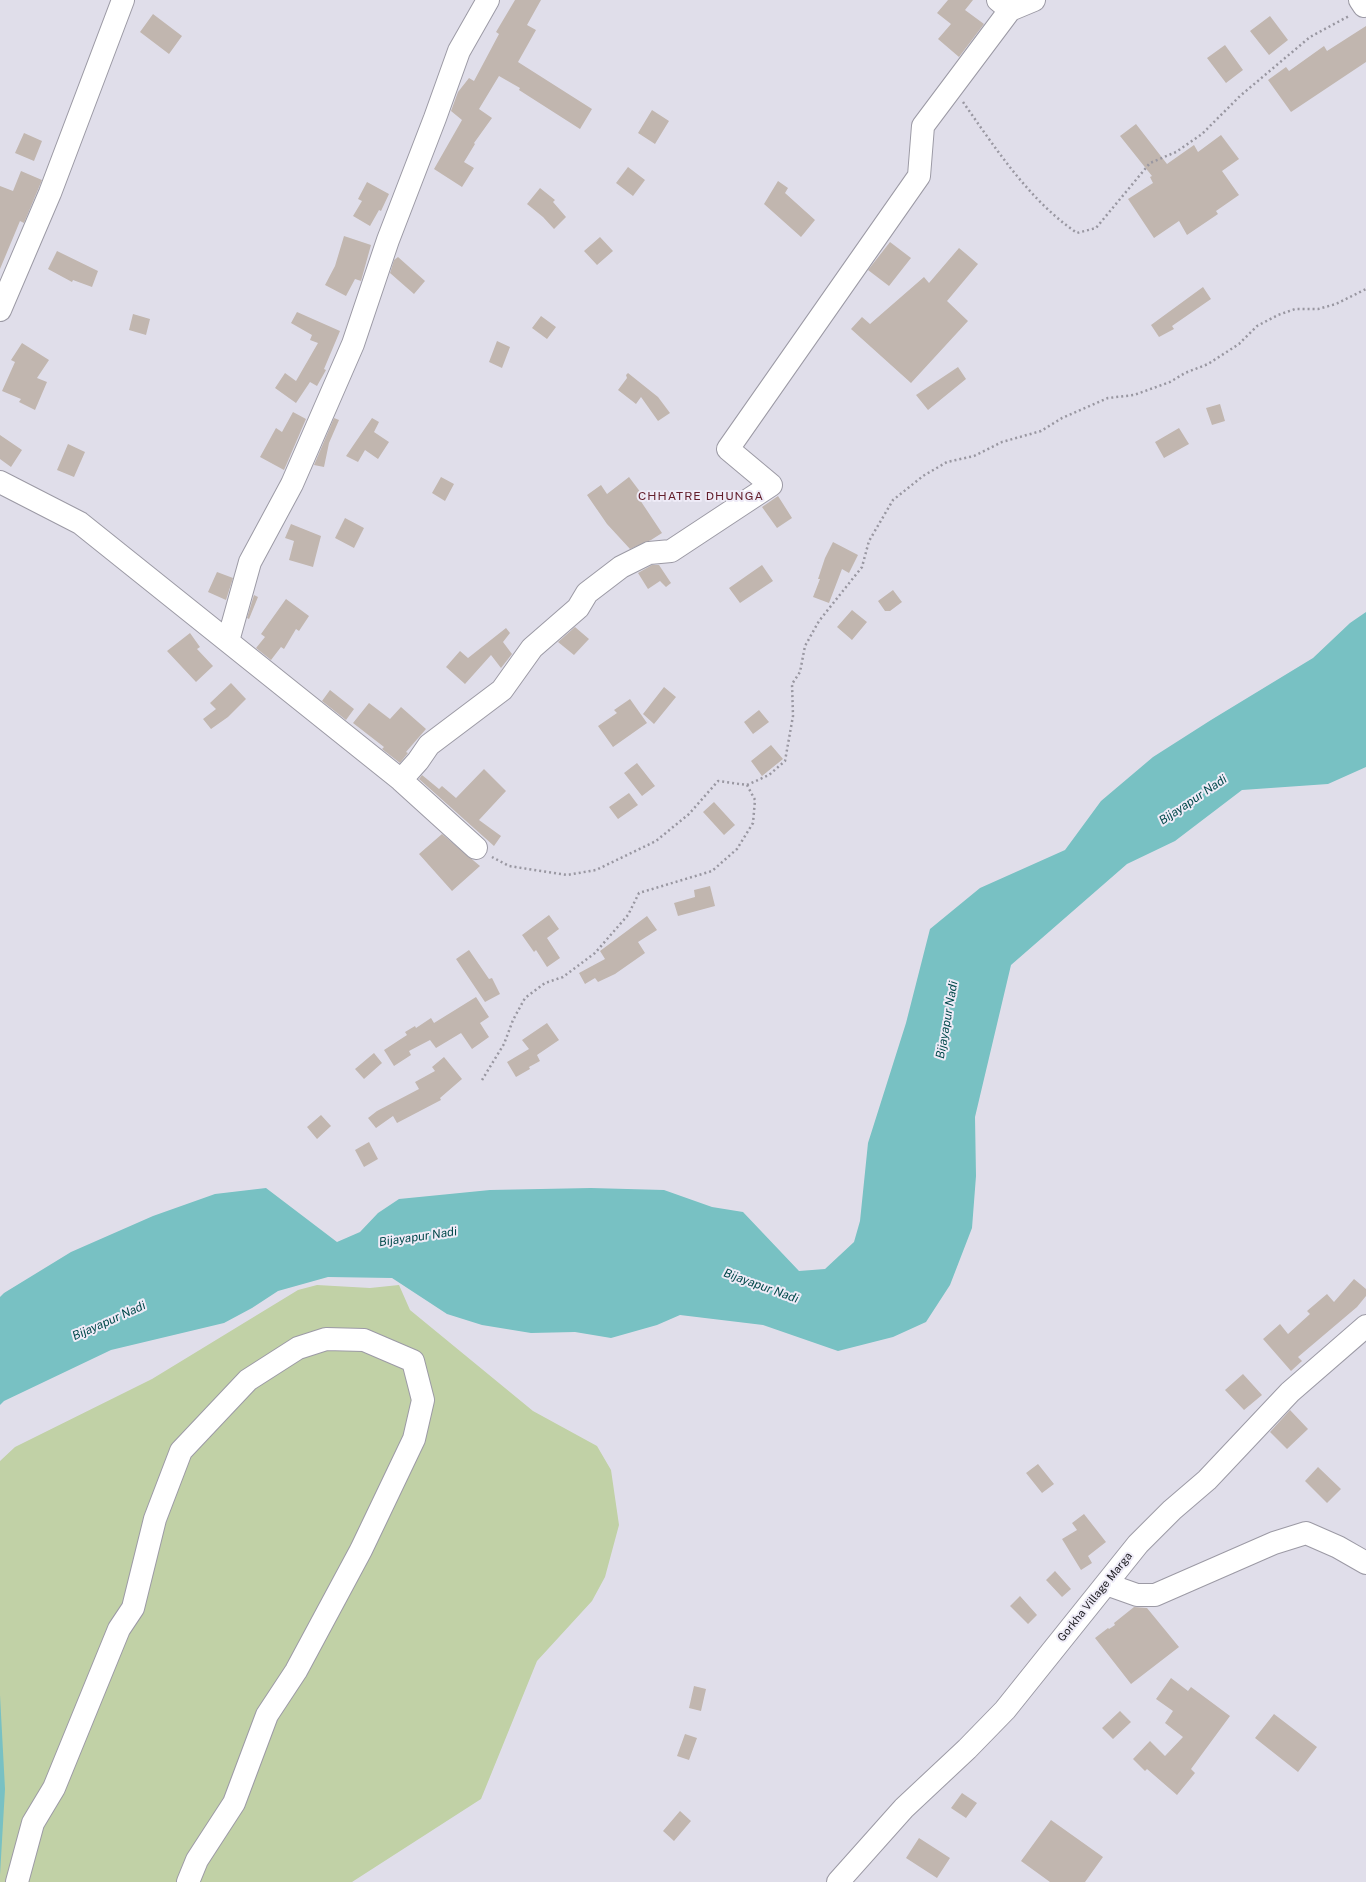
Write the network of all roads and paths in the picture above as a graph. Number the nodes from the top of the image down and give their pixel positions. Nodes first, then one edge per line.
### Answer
1 (123, 0) edge
2 (488, 0) edge
3 (1034, 0) edge
4 (1362, 3) edge
5 (1004, 5) edge
6 (952, 87) junction
7 (1366, 289) edge
8 (0, 310) edge
9 (0, 482) edge
10 (228, 641) junction
11 (401, 780) junction
12 (747, 785) junction
13 (476, 848) joint
14 (482, 1080) dead end
15 (1366, 1326) edge
16 (1366, 1564) edge
17 (1106, 1584) junction
18 (17, 1882) edge
19 (188, 1882) edge
20 (838, 1882) edge

1 - 8 street
2 - 10 street
3 - 5 street
4 - 6 path
5 - 6 street
6 - 11 street
7 - 12 path
9 - 10 street
10 - 11 street
11 - 13 street
12 - 13 path
12 - 14 path
15 - 17 street, Gorkha Village Marga
16 - 17 street
17 - 20 street, Gorkha Village Marga
18 - 19 street

